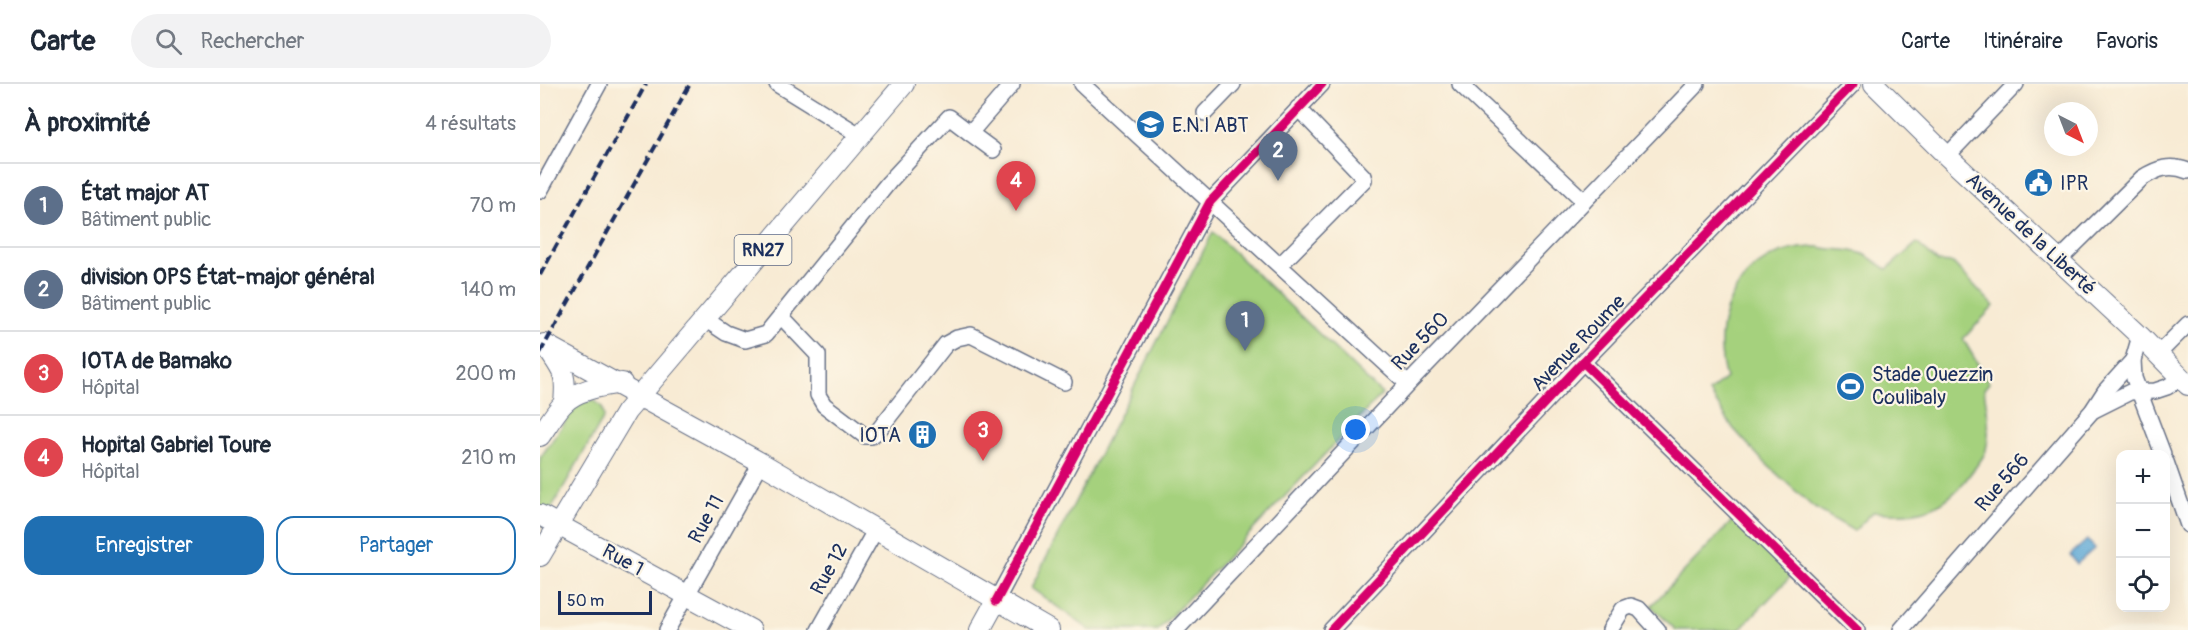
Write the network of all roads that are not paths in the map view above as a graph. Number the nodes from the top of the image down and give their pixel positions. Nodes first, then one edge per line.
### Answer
1 (599, 84) edge
2 (777, 84) edge
3 (904, 84) edge
4 (1012, 84) edge
5 (1082, 84) edge
6 (1233, 84) edge
7 (1322, 84) edge
8 (1460, 84) edge
9 (1697, 84) edge
10 (1853, 84) edge
11 (1874, 84) edge
12 (2016, 84) edge
13 (1298, 108) junction
14 (1205, 113) dead end
15 (970, 133) junction
16 (861, 136) junction
17 (993, 150) dead end
18 (1947, 156) junction
19 (2188, 171) edge
20 (540, 191) edge
21 (1584, 201) junction
22 (1210, 202) junction
23 (2059, 260) junction
24 (1280, 265) junction
25 (781, 316) junction
26 (705, 319) junction
27 (2188, 324) edge
28 (2140, 336) junction
29 (542, 341) edge
30 (2158, 354) junction
31 (2133, 360) junction
32 (1583, 362) junction
33 (666, 365) junction
34 (2184, 381) edge
35 (1064, 382) dead end
36 (619, 384) junction
37 (1408, 384) junction
38 (2140, 390) junction
39 (640, 396) junction
40 (564, 403) junction
41 (2092, 411) junction
42 (540, 436) edge
43 (2162, 450) edge
44 (761, 463) junction
45 (2170, 473) edge
46 (549, 520) edge
47 (2188, 525) edge
48 (876, 529) junction
49 (540, 556) edge
50 (687, 595) junction
51 (996, 601) junction
52 (667, 630) edge
53 (751, 630) edge
54 (819, 630) edge
55 (980, 630) edge
56 (1049, 630) edge
57 (1176, 630) edge
58 (1332, 630) edge
59 (1610, 630) edge
60 (1658, 630) edge
61 (1857, 630) edge
62 (1901, 630) edge

1 - 20 street
2 - 16 street
3 - 16 main road, RN27
4 - 15 street
5 - 22 street
6 - 14 street
7 - 13 street
8 - 21 street
9 - 21 street, Rue 560
10 - 32 street, Avenue Roume
11 - 18 main road, Avenue de la Liberté
12 - 18 street
13 - 22 street
13 - 24 street
15 - 17 street
15 - 25 street
16 - 26 main road, RN27
18 - 23 main road, Avenue de la Liberté
19 - 23 street
21 - 37 street, Rue 560
22 - 24 street
22 - 51 street
23 - 28 main road, Avenue de la Liberté
24 - 37 street
25 - 26 street
25 - 35 street
26 - 33 main road, RN27
27 - 30 street
28 - 30 main road, Avenue de la Liberté
28 - 31 street
29 - 36 main road
29 - 40 main road
30 - 34 main road, Avenue de la Liberté
31 - 38 street
31 - 41 street, Rue 566
32 - 58 street, Avenue Roume
32 - 61 street
33 - 36 main road
33 - 39 main road, RN27
34 - 38 street
36 - 39 main road
36 - 40 main road
37 - 57 street, Rue 560
38 - 41 street
38 - 43 street
39 - 44 main road
39 - 46 main road, RN27
40 - 42 main road
41 - 62 street, Rue 566
44 - 48 main road
44 - 50 street, Rue 11
45 - 47 street
46 - 49 main road, RN27
46 - 50 main road, Rue 1
48 - 51 main road
48 - 54 street, Rue 12
50 - 52 street, Rue 11
50 - 53 main road, Rue 1
51 - 55 main road
51 - 56 main road
59 - 60 street

